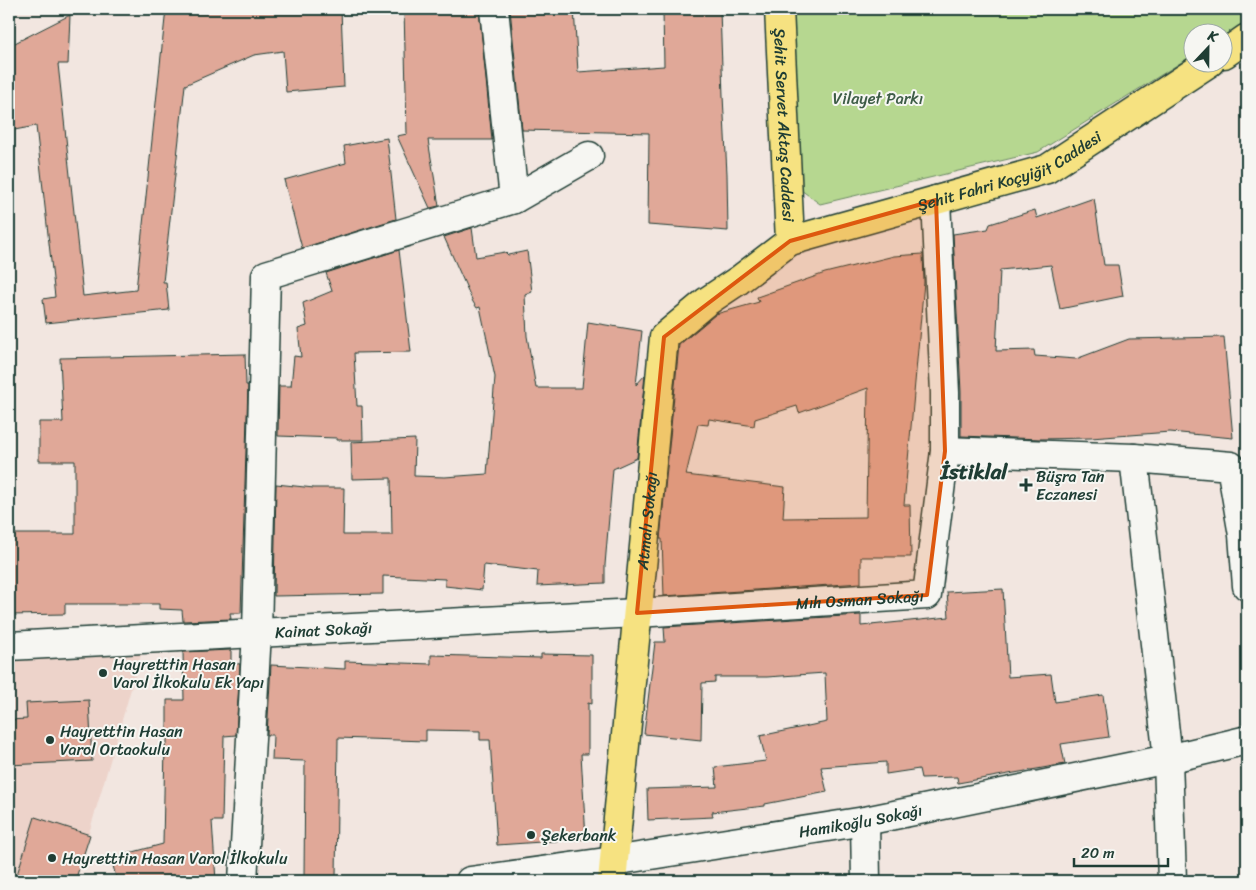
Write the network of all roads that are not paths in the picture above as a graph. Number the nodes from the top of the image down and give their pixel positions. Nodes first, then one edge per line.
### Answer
1 (494, 9) edge
2 (779, 9) edge
3 (1247, 38) edge
4 (1234, 47) edge
5 (1195, 72) edge
6 (589, 156) dead end
7 (514, 199) junction
8 (936, 200) junction
9 (790, 242) junction
10 (945, 451) junction
11 (1134, 458) junction
12 (1247, 586) edge
13 (637, 613) junction
14 (257, 632) junction
15 (9, 646) edge
16 (1247, 740) edge
17 (1168, 759) junction
18 (865, 821) junction
19 (613, 871) edge
20 (243, 881) edge
21 (470, 881) edge
22 (866, 881) edge
23 (1172, 881) edge

1 - 7 street
2 - 9 main road, Şehit Servet Aktaş Caddesi
3 - 4 main road
5 - 8 main road, Şehit Fahri Koçyiğit Caddesi
6 - 7 street
7 - 14 street
8 - 9 main road, Şehit Fahri Koçyiğit Caddesi
8 - 10 street, Mıh Osman Sokağı
9 - 13 main road, Atmalı Sokağı
10 - 11 street
10 - 13 street, Mıh Osman Sokağı
11 - 12 street
11 - 17 street
13 - 14 street, Kainat Sokağı
13 - 19 main road, Atmalı Sokağı
14 - 15 street, Kainat Sokağı
14 - 20 street
16 - 17 street, Hamikoğlu Sokağı
17 - 18 street, Hamikoğlu Sokağı
17 - 23 street
18 - 19 street, Hamikoğlu Sokağı
18 - 22 street
19 - 21 street, Hamikoğlu Sokağı

